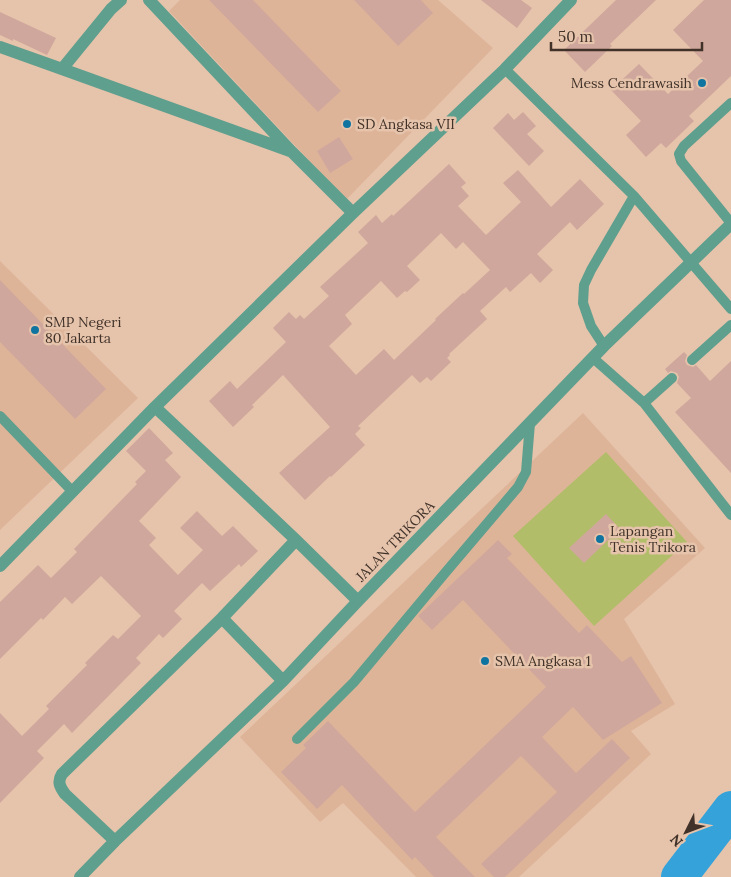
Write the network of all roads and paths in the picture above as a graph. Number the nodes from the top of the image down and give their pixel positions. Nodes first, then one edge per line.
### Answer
1 (121, 0) edge
2 (150, 0) edge
3 (571, 0) edge
4 (0, 47) edge
5 (62, 69) junction
6 (505, 69) junction
7 (731, 103) edge
8 (292, 152) junction
9 (634, 196) junction
10 (353, 213) junction
11 (731, 223) edge
12 (692, 263) junction
13 (731, 309) edge
14 (731, 325) edge
15 (604, 346) junction
16 (592, 358) junction
17 (692, 360) dead end
18 (672, 378) dead end
19 (644, 402) junction
20 (155, 408) junction
21 (0, 416) edge
22 (530, 423) junction
23 (74, 492) junction
24 (731, 515) edge
25 (296, 540) junction
26 (0, 566) edge
27 (358, 601) junction
28 (222, 618) junction
29 (283, 681) junction
30 (297, 739) dead end
31 (116, 841) junction
32 (80, 877) edge

1 - 5 street
2 - 8 street
3 - 6 street
4 - 5 street
5 - 8 street
6 - 9 lane
6 - 10 street
7 - 11 lane
8 - 10 street
9 - 12 lane
9 - 15 lane
10 - 20 street
11 - 12 street, JALAN TRIKORA
12 - 13 lane
12 - 15 street, JALAN TRIKORA
14 - 17 lane
15 - 16 street, JALAN TRIKORA
16 - 19 lane
16 - 22 street, JALAN TRIKORA
18 - 19 lane
19 - 24 lane
20 - 23 street
20 - 25 street
21 - 23 lane
22 - 27 street, JALAN TRIKORA
22 - 30 lane
23 - 26 street
25 - 27 street
25 - 28 street
27 - 29 street, JALAN TRIKORA
28 - 29 street
28 - 31 street
29 - 31 street, JALAN TRIKORA
31 - 32 street, JALAN TRIKORA

